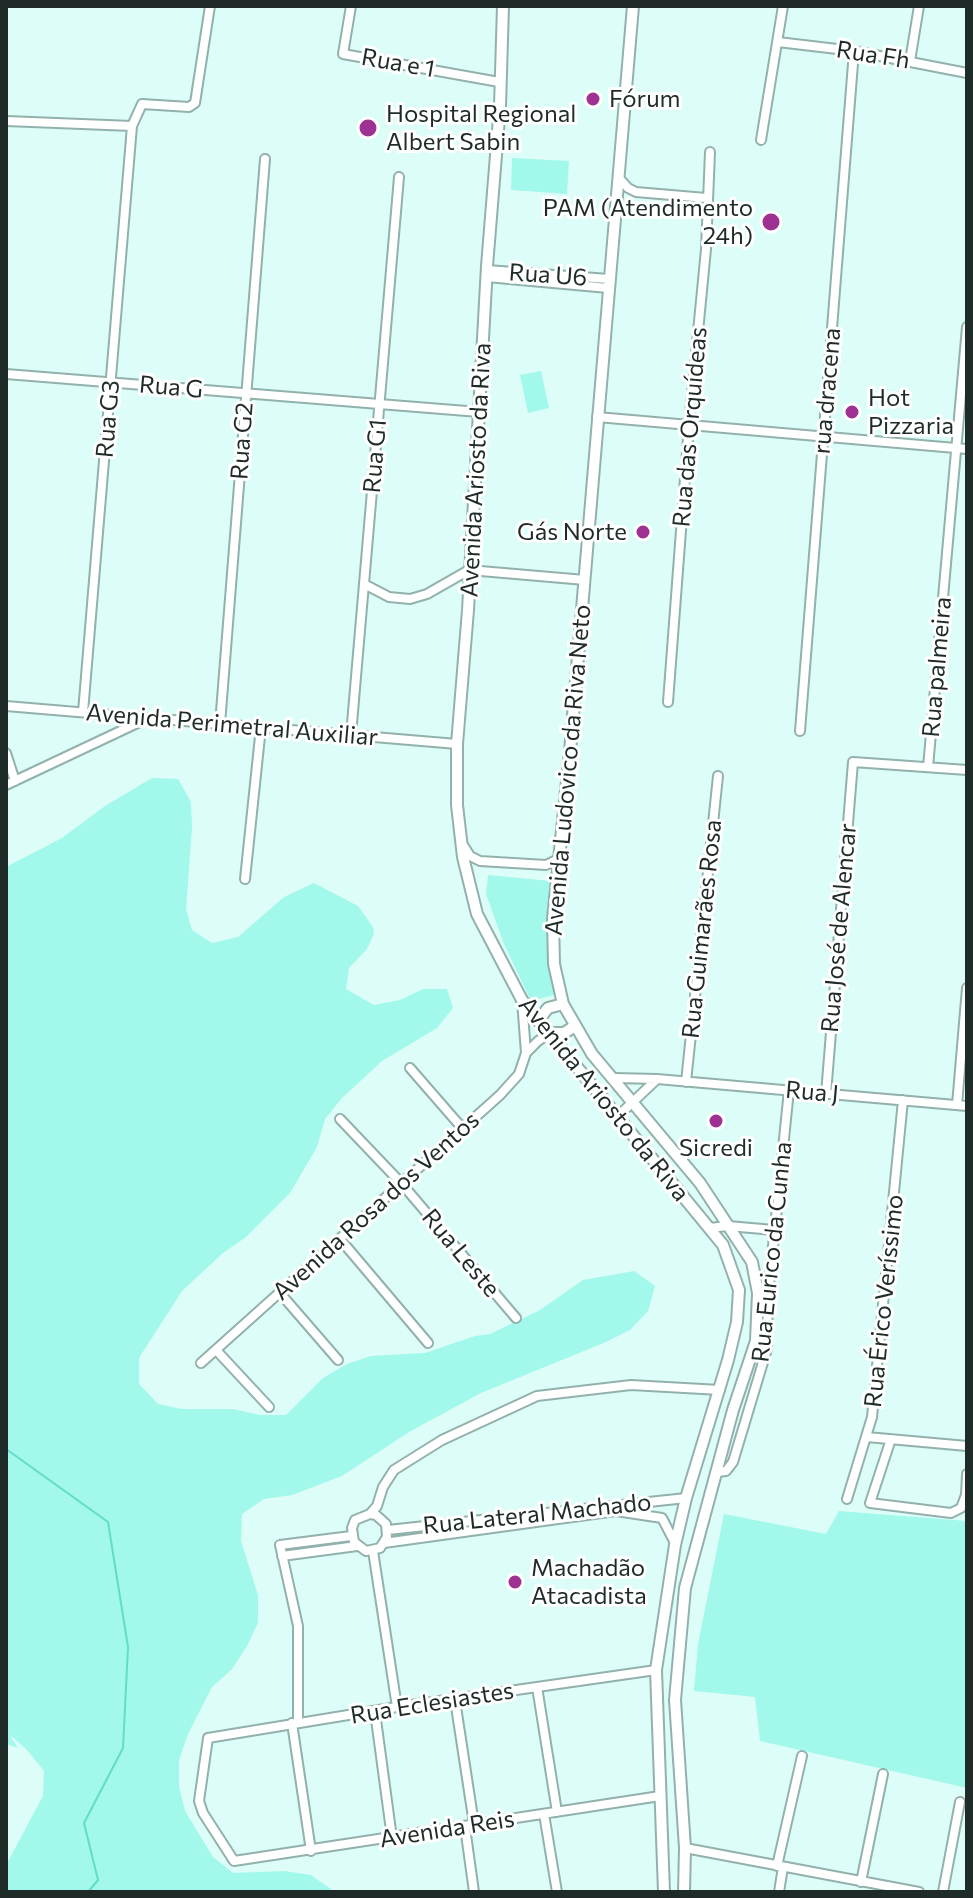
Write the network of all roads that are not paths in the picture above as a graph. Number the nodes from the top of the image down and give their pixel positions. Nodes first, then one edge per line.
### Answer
1 (210, 6) edge
2 (351, 6) edge
3 (503, 6) edge
4 (633, 6) edge
5 (783, 6) edge
6 (919, 6) edge
7 (778, 42) junction
8 (854, 51) junction
9 (910, 61) junction
10 (967, 73) edge
11 (499, 82) junction
12 (6, 121) edge
13 (132, 126) junction
14 (761, 140) dead end
15 (710, 152) dead end
16 (265, 159) dead end
17 (399, 177) dead end
18 (618, 177) junction
19 (706, 198) junction
20 (487, 274) junction
21 (609, 284) junction
22 (967, 327) edge
23 (6, 374) edge
24 (111, 382) junction
25 (245, 393) junction
26 (380, 404) junction
27 (479, 412) junction
28 (597, 417) junction
29 (689, 425) junction
30 (823, 436) junction
31 (957, 448) junction
32 (967, 449) edge
33 (469, 570) junction
34 (585, 580) junction
35 (364, 584) junction
36 (668, 702) dead end
37 (6, 706) edge
38 (83, 712) junction
39 (148, 718) junction
40 (220, 724) junction
41 (261, 727) junction
42 (800, 731) dead end
43 (351, 735) junction
44 (457, 744) junction
45 (6, 753) edge
46 (928, 767) junction
47 (967, 770) edge
48 (718, 776) dead end
49 (11, 783) edge
50 (461, 840) junction
51 (558, 859) junction
52 (479, 864) junction
53 (512, 866) junction
54 (467, 873) junction
55 (245, 879) dead end
56 (557, 879) junction
57 (967, 988) edge
58 (522, 1000) junction
59 (563, 1004) junction
60 (538, 1021) junction
61 (575, 1026) junction
62 (550, 1033) junction
63 (538, 1041) junction
64 (526, 1053) junction
65 (410, 1068) dead end
66 (614, 1078) junction
67 (657, 1079) junction
68 (686, 1082) junction
69 (789, 1090) junction
70 (826, 1094) junction
71 (903, 1100) junction
72 (630, 1102) junction
73 (962, 1105) edge
74 (617, 1117) junction
75 (340, 1119) dead end
76 (463, 1129) junction
77 (402, 1184) junction
78 (728, 1226) junction
79 (709, 1228) junction
80 (774, 1230) junction
81 (340, 1239) junction
82 (280, 1293) junction
83 (763, 1294) junction
84 (516, 1318) dead end
85 (428, 1343) dead end
86 (216, 1350) junction
87 (338, 1360) dead end
88 (201, 1363) dead end
89 (720, 1390) junction
90 (269, 1407) dead end
91 (733, 1410) junction
92 (748, 1413) junction
93 (867, 1437) junction
94 (891, 1439) junction
95 (967, 1446) edge
96 (696, 1465) junction
97 (717, 1472) junction
98 (967, 1474) edge
99 (686, 1498) junction
100 (847, 1499) dead end
101 (370, 1514) junction
102 (388, 1530) junction
103 (351, 1536) junction
104 (384, 1543) junction
105 (675, 1543) junction
106 (357, 1546) junction
107 (373, 1551) junction
108 (282, 1556) junction
109 (656, 1670) junction
110 (537, 1687) junction
111 (455, 1700) junction
112 (397, 1707) junction
113 (375, 1712) junction
114 (295, 1723) junction
115 (802, 1756) dead end
116 (883, 1774) dead end
117 (660, 1796) junction
118 (960, 1802) dead end
119 (557, 1812) junction
120 (544, 1814) junction
121 (470, 1825) junction
122 (392, 1838) junction
123 (685, 1848) junction
124 (311, 1851) junction
125 (234, 1861) joint
126 (780, 1867) junction
127 (864, 1886) edge
128 (474, 1892) edge
129 (557, 1892) edge
130 (664, 1892) edge
131 (684, 1892) edge
132 (779, 1892) edge
133 (919, 1892) edge
134 (943, 1892) edge

1 - 13 street
2 - 11 street, Rua e 1
3 - 11 street, Avenida Ariosto da Riva
4 - 18 street, Avenida Ludovico da Riva Neto
5 - 7 street
6 - 9 street
7 - 8 street, Rua Fh
7 - 14 street
8 - 9 street, Rua Fh
8 - 30 street, rua dracena
9 - 10 street, Rua Fh
11 - 20 street, Avenida Ariosto da Riva
12 - 13 street
13 - 24 street, Rua G3
15 - 19 street, Rua das Orquídeas
16 - 25 street, Rua G2
17 - 26 street, Rua G1
18 - 19 street
18 - 21 street, Avenida Ludovico da Riva Neto
19 - 29 street, Rua das Orquídeas
20 - 21 street, Rua U6
20 - 27 street, Avenida Ariosto da Riva
21 - 28 street, Avenida Ludovico da Riva Neto
22 - 31 street, Rua palmeira
23 - 24 street, Rua G
24 - 25 street, Rua G
24 - 38 street, Rua G3
25 - 26 street, Rua G
25 - 40 street, Rua G2
26 - 27 street, Rua G
26 - 35 street, Rua G1
27 - 33 street, Avenida Ariosto da Riva
28 - 29 street
28 - 34 street, Avenida Ludovico da Riva Neto
29 - 30 street
29 - 36 street, Rua das Orquídeas
30 - 31 street
30 - 42 street, rua dracena
31 - 32 street
31 - 46 street, Rua palmeira
33 - 34 street
33 - 35 street
33 - 44 street, Avenida Ariosto da Riva
34 - 51 street, Avenida Ludovico da Riva Neto
35 - 43 street, Rua G1
37 - 38 street, Avenida Perimetral Auxiliar
38 - 39 street, Avenida Perimetral Auxiliar
39 - 40 street, Avenida Perimetral Auxiliar
39 - 49 street
40 - 41 street, Avenida Perimetral Auxiliar
41 - 43 street, Avenida Perimetral Auxiliar
41 - 55 street
43 - 44 street, Avenida Perimetral Auxiliar
44 - 50 street, Avenida Ariosto da Riva
45 - 49 street
46 - 47 street
46 - 70 street, Rua José de Alencar
48 - 68 street, Rua Guimarães Rosa
50 - 52 street
50 - 54 street, Avenida Ariosto da Riva
51 - 53 street
51 - 56 street, Avenida Ludovico da Riva Neto
52 - 53 street
52 - 54 street
53 - 56 street
54 - 58 street, Avenida Ariosto da Riva
56 - 59 street, Avenida Ludovico da Riva Neto
57 - 73 street
58 - 60 street, Avenida Ariosto da Riva
58 - 64 street
59 - 60 street
59 - 61 street, Avenida Ludovico da Riva Neto
60 - 62 street, Avenida Ariosto da Riva
60 - 63 street
61 - 62 street
61 - 66 street, Avenida Ludovico da Riva Neto
62 - 63 street, Avenida Rosa dos Ventos
62 - 74 street, Avenida Ariosto da Riva
63 - 64 street, Avenida Rosa dos Ventos
64 - 76 street, Avenida Rosa dos Ventos
65 - 76 street
66 - 67 street, Rua J
66 - 72 street, Avenida Ludovico da Riva Neto
67 - 68 street, Rua J
67 - 72 street
68 - 69 street, Rua J
69 - 70 street, Rua J
69 - 80 street, Rua Eurico da Cunha
70 - 71 street, Rua J
71 - 73 street, Rua J
71 - 93 street, Rua Érico Veríssimo
72 - 74 street
72 - 78 street, Avenida Ludovico da Riva Neto
74 - 79 street, Avenida Ariosto da Riva
75 - 77 street, Rua Leste
76 - 77 street, Avenida Rosa dos Ventos
77 - 81 street, Avenida Rosa dos Ventos
77 - 84 street, Rua Leste
78 - 79 street
78 - 80 street
78 - 83 street, Avenida Ludovico da Riva Neto
79 - 89 street, Avenida Ariosto da Riva
80 - 83 street, Rua Eurico da Cunha
81 - 82 street, Avenida Rosa dos Ventos
81 - 85 street
82 - 86 street, Avenida Rosa dos Ventos
82 - 87 street
83 - 91 street, Avenida Ludovico da Riva Neto
83 - 92 street, Rua Eurico da Cunha
86 - 88 street, Avenida Rosa dos Ventos
86 - 90 street
89 - 96 street, Avenida Ariosto da Riva
89 - 101 street
91 - 92 street
91 - 97 street, Avenida Ludovico da Riva Neto
92 - 97 street, Rua Eurico da Cunha
93 - 94 street
93 - 100 street, Rua Érico Veríssimo
94 - 95 street
94 - 98 street
96 - 97 street
96 - 99 street, Avenida Ariosto da Riva
97 - 123 street, Avenida Ludovico da Riva Neto
99 - 102 street, Rua Lateral Machado
99 - 105 street, Avenida Ariosto da Riva
101 - 102 street
101 - 103 street
102 - 104 street
103 - 106 street
103 - 108 street
104 - 105 street
104 - 107 street
105 - 109 street, Avenida Ariosto da Riva
106 - 107 street
106 - 108 street
107 - 112 street
108 - 114 street
109 - 110 street, Rua Eclesiastes
109 - 117 street, Avenida Ariosto da Riva
110 - 111 street, Rua Eclesiastes
110 - 119 street
111 - 112 street, Rua Eclesiastes
111 - 121 street
112 - 113 street, Rua Eclesiastes
113 - 114 street, Rua Eclesiastes
113 - 122 street
114 - 124 street
114 - 125 street, Rua Eclesiastes
115 - 126 street
116 - 127 street
117 - 119 street, Avenida Reis
117 - 130 street, Avenida Ariosto da Riva
118 - 134 street
119 - 120 street, Avenida Reis
120 - 121 street, Avenida Reis
120 - 129 street
121 - 122 street, Avenida Reis
121 - 128 street
122 - 124 street, Avenida Reis
123 - 126 street
123 - 131 street, Avenida Ludovico da Riva Neto
124 - 125 street, Avenida Reis
126 - 127 street
126 - 132 street
127 - 133 street

